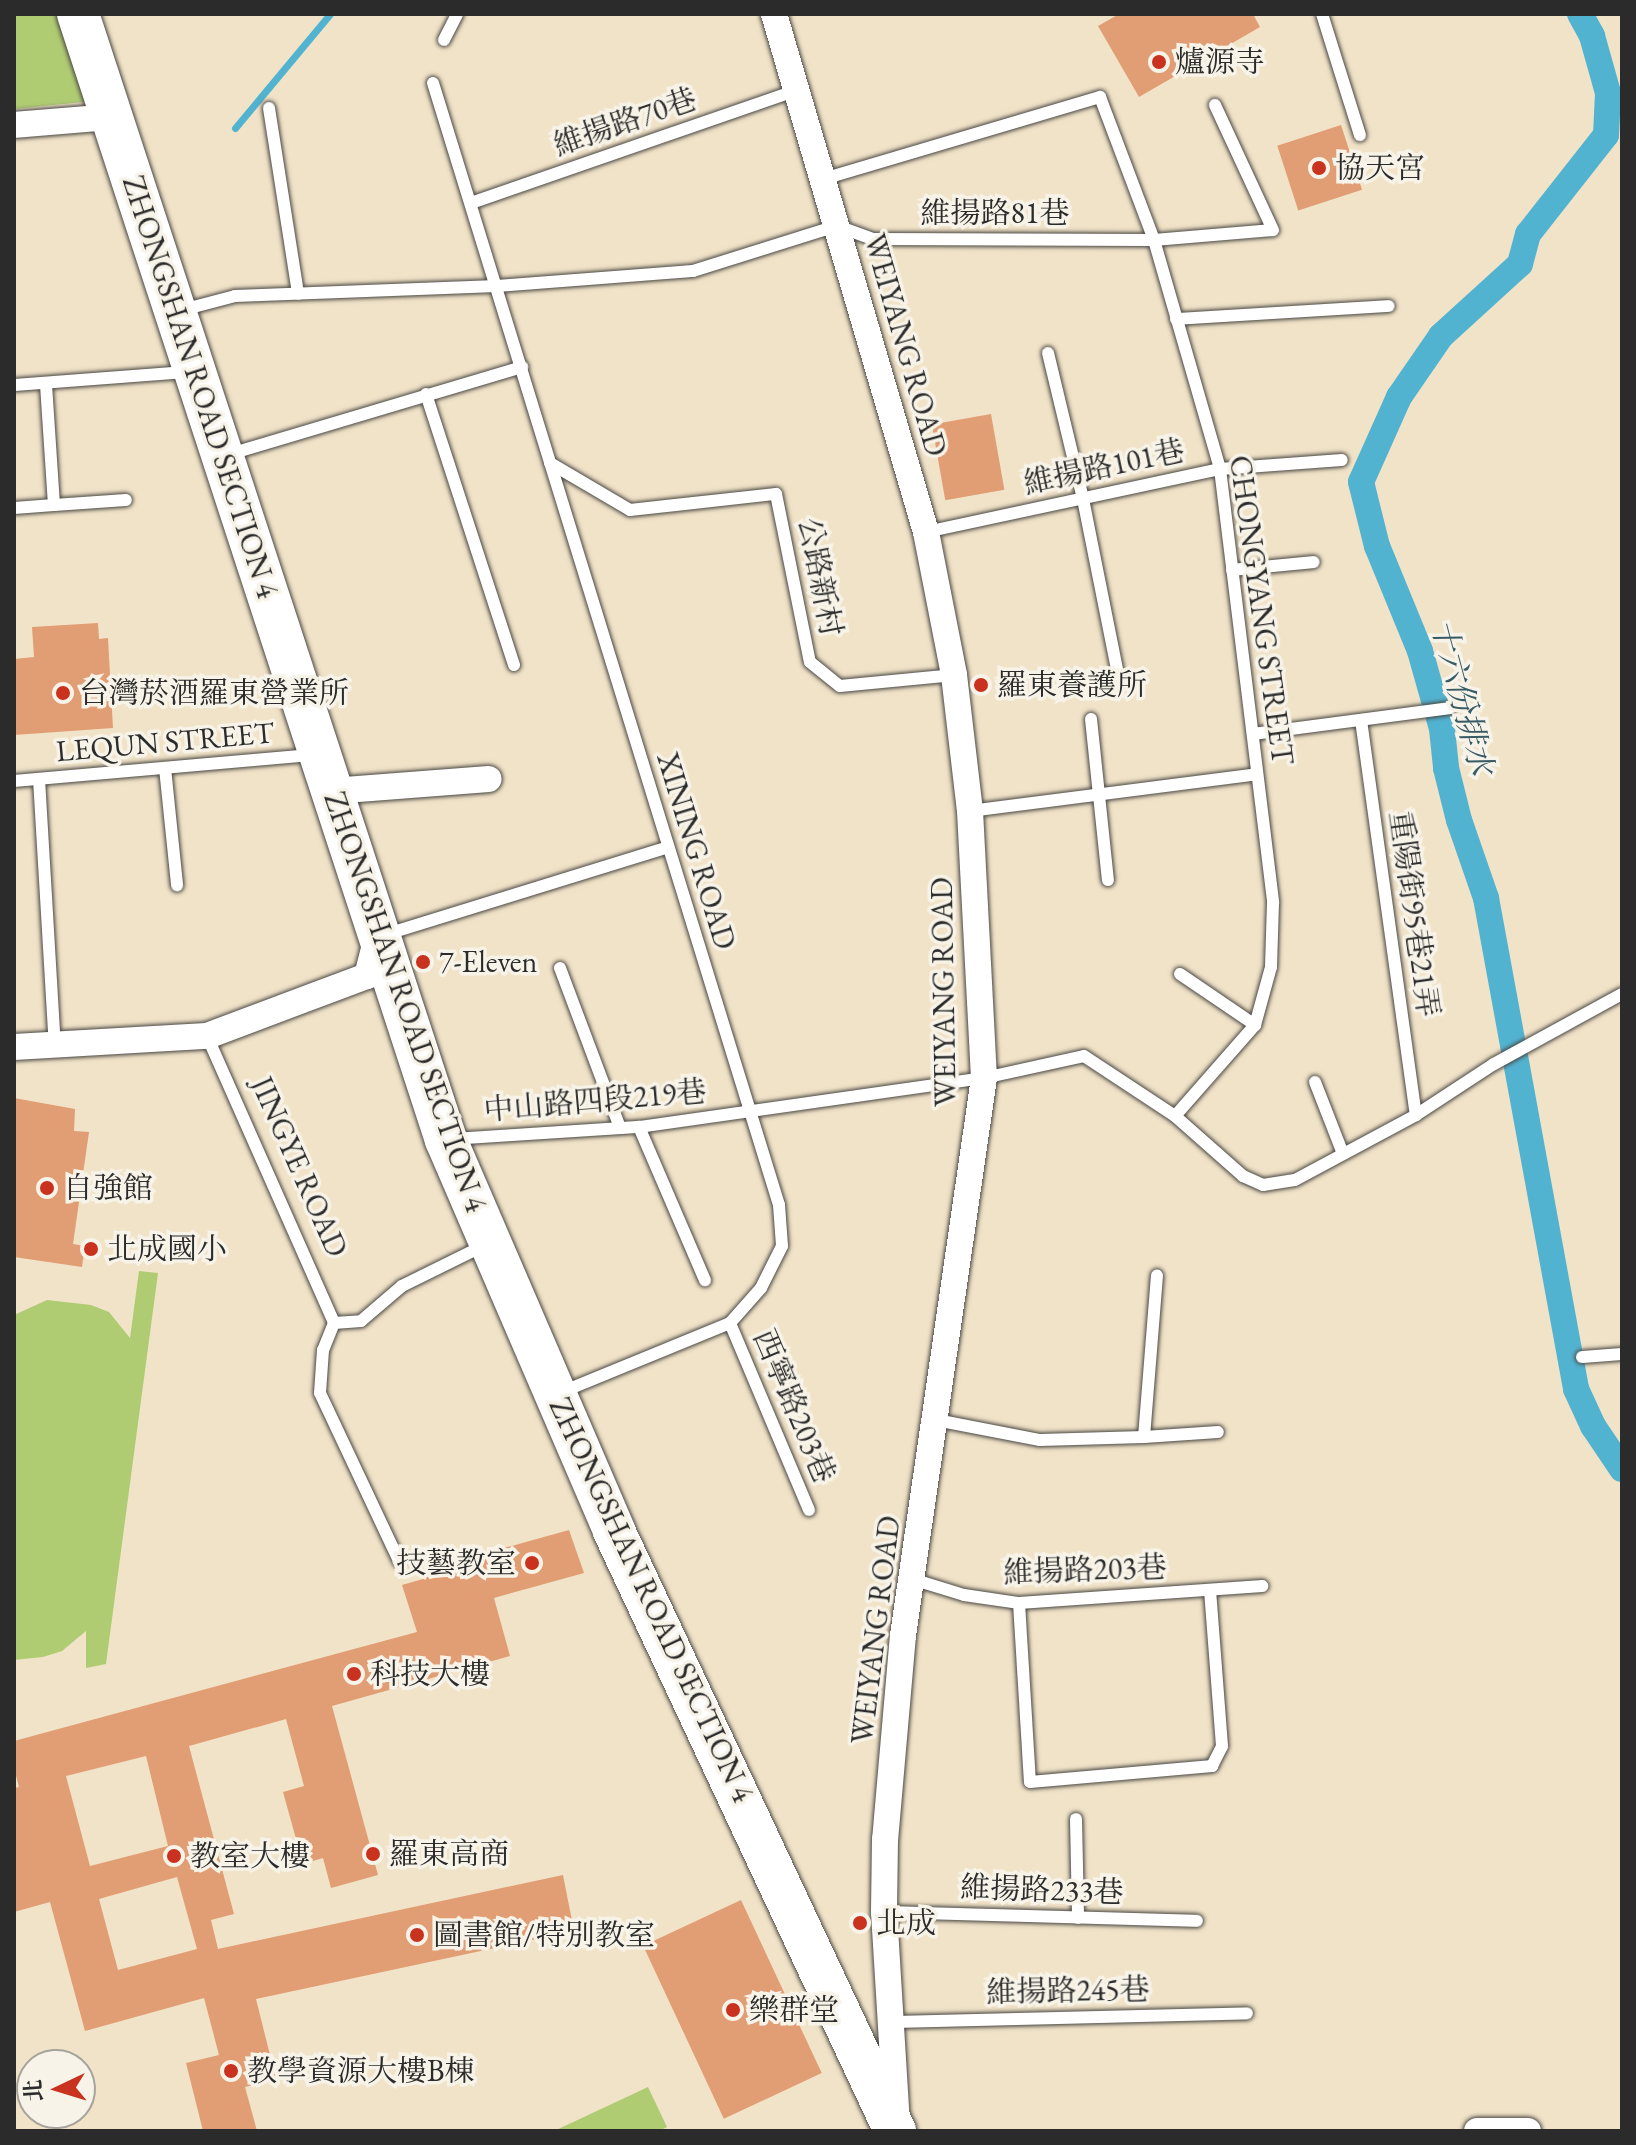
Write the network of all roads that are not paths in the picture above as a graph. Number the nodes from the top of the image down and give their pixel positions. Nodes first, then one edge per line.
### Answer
1 (78, 14) edge
2 (457, 14) edge
3 (774, 14) edge
4 (1322, 14) edge
5 (444, 40) dead end
6 (433, 83) dead end
7 (797, 90) junction
8 (1215, 105) dead end
9 (269, 108) dead end
10 (112, 117) junction
11 (14, 125) edge
12 (1360, 135) dead end
13 (823, 179) junction
14 (471, 203) junction
15 (837, 226) junction
16 (1154, 240) junction
17 (497, 286) junction
18 (298, 294) junction
19 (1389, 306) dead end
20 (175, 312) junction
21 (1176, 319) junction
22 (1048, 353) dead end
23 (522, 367) junction
24 (194, 371) junction
25 (46, 383) junction
26 (14, 385) edge
27 (426, 394) junction
28 (224, 456) junction
29 (1342, 460) dead end
30 (550, 463) junction
31 (1220, 469) junction
32 (1083, 499) junction
33 (126, 500) dead end
34 (54, 505) junction
35 (14, 508) edge
36 (926, 532) junction
37 (1314, 562) dead end
38 (1232, 570) junction
39 (514, 665) dead end
40 (1118, 674) dead end
41 (954, 675) junction
42 (1450, 708) dead end
43 (1091, 719) dead end
44 (1361, 720) junction
45 (1253, 734) junction
46 (165, 768) junction
47 (326, 773) junction
48 (1257, 774) junction
49 (39, 779) junction
50 (489, 779) dead end
51 (14, 781) edge
52 (1098, 795) junction
53 (970, 811) junction
54 (668, 847) junction
55 (1108, 880) dead end
56 (177, 885) dead end
57 (377, 937) junction
58 (560, 968) dead end
59 (1180, 974) dead end
60 (1622, 994) edge
61 (1255, 1025) junction
62 (207, 1036) junction
63 (14, 1047) edge
64 (55, 1048) junction
65 (984, 1078) junction
66 (1315, 1082) dead end
67 (748, 1113) junction
68 (1416, 1115) junction
69 (1175, 1116) junction
70 (639, 1127) junction
71 (620, 1128) junction
72 (446, 1140) junction
73 (1343, 1154) junction
74 (490, 1243) junction
75 (1157, 1276) dead end
76 (705, 1280) dead end
77 (334, 1323) junction
78 (730, 1323) junction
79 (1622, 1354) edge
80 (1582, 1357) dead end
81 (556, 1394) junction
82 (936, 1420) junction
83 (1218, 1432) dead end
84 (1144, 1437) junction
85 (809, 1510) dead end
86 (399, 1561) dead end
87 (912, 1579) junction
88 (1262, 1586) dead end
89 (1210, 1591) junction
90 (1019, 1603) junction
91 (1076, 1819) dead end
92 (884, 1912) junction
93 (1078, 1918) junction
94 (1197, 1921) dead end
95 (1247, 2013) dead end
96 (890, 2022) junction
97 (896, 2131) edge
98 (1477, 2131) edge
99 (1528, 2131) edge

1 - 10 main road, ZHONGSHAN ROAD SECTION 4
2 - 5 lane
3 - 7 street, WEIYANG ROAD
4 - 12 lane
6 - 14 lane, XINING ROAD
7 - 13 street, WEIYANG ROAD
7 - 14 lane, 維揚路70巷
8 - 16 lane, 維揚路81巷
9 - 18 lane
10 - 11 street
10 - 20 main road, ZHONGSHAN ROAD SECTION 4
13 - 15 street, WEIYANG ROAD
13 - 16 lane, CHONGYANG STREET
14 - 17 lane, XINING ROAD
15 - 16 lane, 維揚路81巷
15 - 17 lane
15 - 36 street, WEIYANG ROAD
16 - 21 lane, CHONGYANG STREET
17 - 18 lane
17 - 23 lane, XINING ROAD
18 - 20 lane
19 - 21 lane
20 - 24 main road, ZHONGSHAN ROAD SECTION 4
21 - 31 lane, CHONGYANG STREET
22 - 32 lane
23 - 27 lane
23 - 30 lane, XINING ROAD
24 - 25 lane
24 - 28 main road, ZHONGSHAN ROAD SECTION 4
25 - 26 lane
25 - 34 lane
27 - 28 lane
27 - 39 lane
28 - 47 main road, ZHONGSHAN ROAD SECTION 4
29 - 31 lane, 維揚路101巷
30 - 41 lane, 公路新村
30 - 54 lane, XINING ROAD
31 - 32 lane, 維揚路101巷
31 - 38 lane, CHONGYANG STREET
32 - 36 lane, 維揚路101巷
32 - 40 lane
33 - 34 lane
34 - 35 lane
36 - 41 street, WEIYANG ROAD
37 - 38 lane
38 - 45 lane, CHONGYANG STREET
41 - 53 street, WEIYANG ROAD
42 - 44 lane
43 - 52 lane
44 - 45 lane
44 - 68 lane, 重陽街95巷21弄
45 - 48 lane, CHONGYANG STREET
46 - 47 lane, LEQUN STREET
46 - 49 lane, LEQUN STREET
46 - 56 lane
47 - 50 street
47 - 57 main road, ZHONGSHAN ROAD SECTION 4
48 - 52 lane
48 - 61 lane, CHONGYANG STREET
49 - 51 lane, LEQUN STREET
49 - 64 lane
52 - 53 lane
52 - 55 lane
53 - 65 street, WEIYANG ROAD
54 - 57 lane
54 - 67 lane, XINING ROAD
57 - 62 street
57 - 72 main road, ZHONGSHAN ROAD SECTION 4
58 - 71 lane
59 - 61 lane
60 - 68 lane, 中山路四段219巷
61 - 69 lane, CHONGYANG STREET
62 - 64 street
62 - 77 lane, JINGYE ROAD
63 - 64 street
65 - 67 lane, 中山路四段219巷
65 - 69 lane, 中山路四段219巷
65 - 82 street, WEIYANG ROAD
66 - 73 lane
67 - 70 lane, 中山路四段219巷
67 - 78 lane, XINING ROAD
68 - 73 lane, 中山路四段219巷
69 - 73 lane, 中山路四段219巷
70 - 71 lane, 中山路四段219巷
70 - 76 lane
71 - 72 lane, 中山路四段219巷
72 - 74 main road, ZHONGSHAN ROAD SECTION 4
74 - 77 lane
74 - 81 main road, ZHONGSHAN ROAD SECTION 4
75 - 84 lane
77 - 86 lane
78 - 81 lane, XINING ROAD
78 - 85 lane, 西寧路203巷
79 - 80 lane
81 - 97 main road, ZHONGSHAN ROAD SECTION 4
82 - 84 lane
82 - 87 street, WEIYANG ROAD
83 - 84 lane
87 - 90 lane, 維揚路203巷
87 - 92 street, WEIYANG ROAD
88 - 89 lane, 維揚路203巷
89 - 90 lane, 維揚路203巷
89 - 90 lane
91 - 93 lane
92 - 93 lane, 維揚路233巷
92 - 96 street, WEIYANG ROAD
93 - 94 lane, 維揚路233巷
95 - 96 lane, 維揚路245巷
96 - 97 street, WEIYANG ROAD
98 - 99 street

